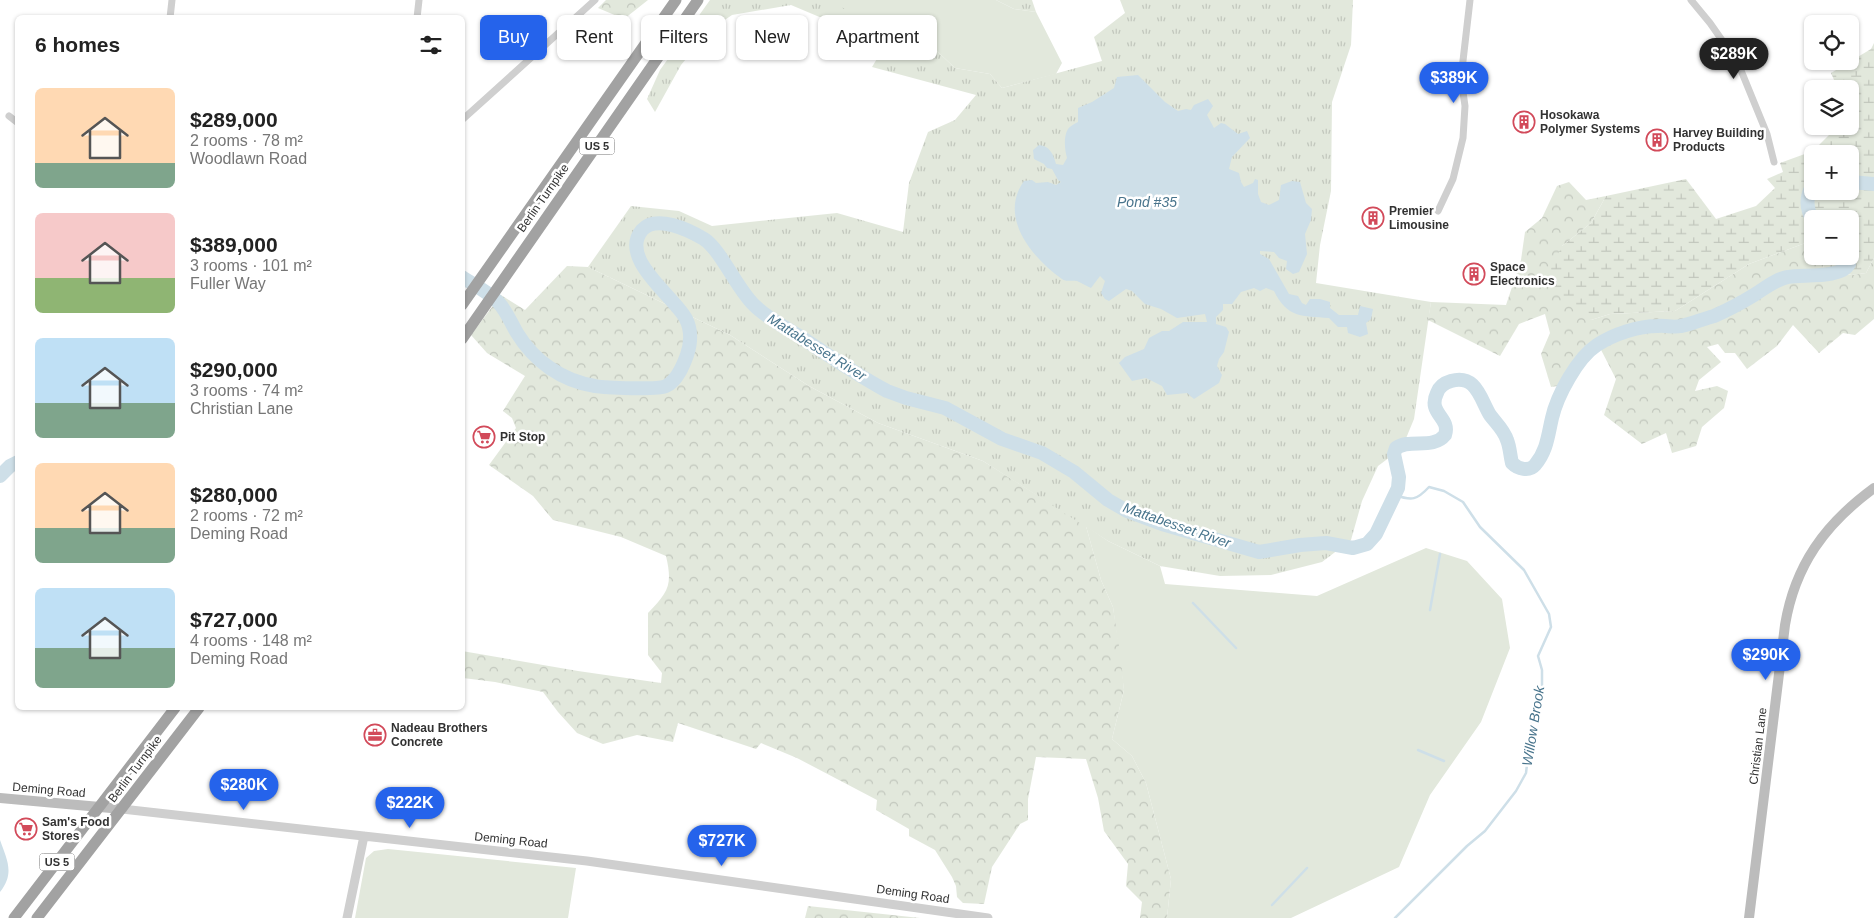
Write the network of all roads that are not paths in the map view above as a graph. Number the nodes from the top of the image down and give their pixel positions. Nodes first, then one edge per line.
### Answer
1 (172, 0) edge
2 (419, 0) edge
3 (595, 0) edge
4 (676, 0) edge
5 (698, 0) edge
6 (1470, 0) edge
7 (1691, 0) edge
8 (170, 15) edge
9 (417, 15) edge
10 (9, 116) dead end
11 (465, 117) edge
12 (15, 121) edge
13 (1774, 162) dead end
14 (1438, 211) dead end
15 (465, 301) edge
16 (465, 335) edge
17 (1874, 488) edge
18 (174, 710) edge
19 (197, 710) edge
20 (0, 798) edge
21 (101, 807) junction
22 (122, 809) junction
23 (364, 836) junction
24 (14, 918) edge
25 (37, 918) edge
26 (347, 918) edge
27 (988, 918) edge
28 (1750, 918) edge

1 - 8 street
2 - 9 street
3 - 11 street
4 - 15 highway, Berlin Turnpike / US 5
5 - 16 highway, Berlin Turnpike / US 5
6 - 14 street
7 - 13 street
10 - 12 street
17 - 28 main road, Christian Lane
18 - 21 highway, Berlin Turnpike / US 5
19 - 22 highway, Berlin Turnpike / US 5
20 - 21 main road, Deming Road
21 - 22 main road, Deming Road
21 - 24 highway, Berlin Turnpike / US 5
22 - 23 street, Deming Road
22 - 25 highway, Berlin Turnpike / US 5
23 - 26 street
23 - 27 street, Deming Road

